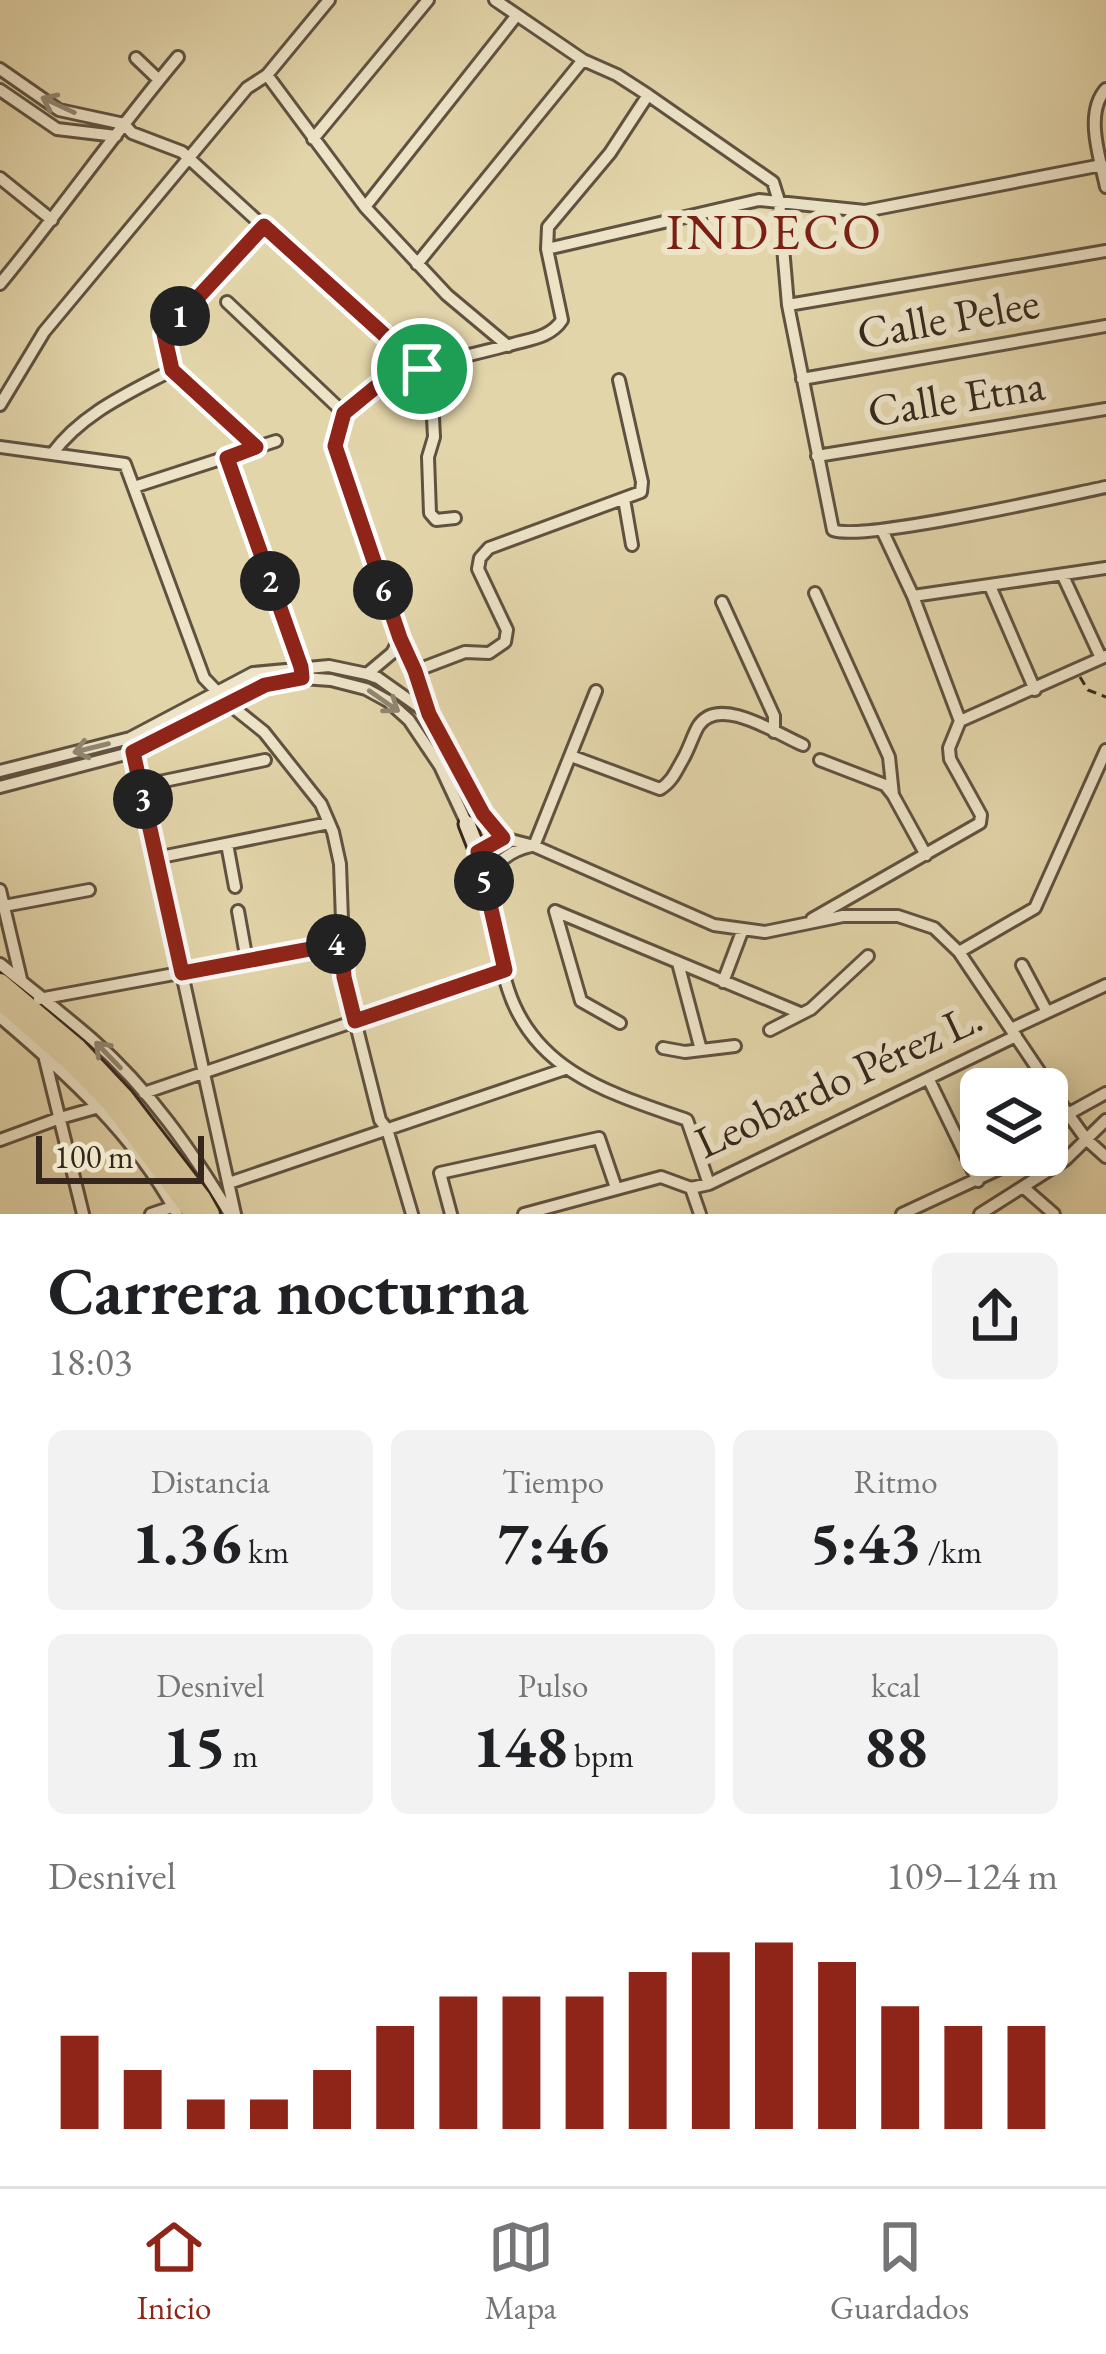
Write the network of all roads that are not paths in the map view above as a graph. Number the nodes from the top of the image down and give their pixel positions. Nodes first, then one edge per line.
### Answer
1 (329, 0) edge
2 (428, 0) edge
3 (495, 0) edge
4 (517, 15) junction
5 (136, 58) dead end
6 (178, 58) dead end
7 (584, 60) junction
8 (0, 69) edge
9 (267, 75) junction
10 (159, 80) junction
11 (0, 90) edge
12 (1103, 91) edge
13 (648, 95) junction
14 (128, 129) junction
15 (116, 136) junction
16 (314, 139) junction
17 (188, 158) junction
18 (1102, 165) junction
19 (0, 178) edge
20 (1106, 187) edge
21 (779, 201) junction
22 (365, 207) junction
23 (52, 220) junction
24 (264, 226) junction
25 (547, 249) junction
26 (1106, 251) edge
27 (417, 264) junction
28 (5, 267) edge
29 (0, 284) edge
30 (226, 302) dead end
31 (788, 304) junction
32 (1106, 326) edge
33 (508, 346) junction
34 (422, 369) junction
35 (172, 370) junction
36 (802, 379) junction
37 (619, 380) dead end
38 (4, 388) edge
39 (0, 405) edge
40 (1106, 409) edge
41 (344, 413) junction
42 (276, 441) dead end
43 (0, 447) edge
44 (256, 447) junction
45 (52, 454) junction
46 (817, 457) junction
47 (227, 458) junction
48 (134, 487) junction
49 (1106, 487) edge
50 (624, 499) junction
51 (455, 518) dead end
52 (882, 530) junction
53 (632, 545) dead end
54 (1106, 568) edge
55 (1063, 576) junction
56 (990, 586) junction
57 (815, 592) dead end
58 (913, 596) junction
59 (722, 602) dead end
60 (400, 638) junction
61 (1104, 657) edge
62 (415, 671) junction
63 (301, 673) junction
64 (368, 674) junction
65 (1035, 690) junction
66 (596, 691) dead end
67 (222, 698) junction
68 (429, 714) junction
69 (960, 721) junction
70 (773, 732) junction
71 (130, 738) junction
72 (802, 745) dead end
73 (1106, 750) edge
74 (133, 752) junction
75 (571, 756) junction
76 (265, 760) dead end
77 (820, 760) dead end
78 (0, 771) edge
79 (140, 786) junction
80 (0, 787) edge
81 (893, 795) junction
82 (329, 823) junction
83 (467, 824) joint
84 (503, 838) junction
85 (227, 844) junction
86 (534, 846) junction
87 (478, 852) junction
88 (926, 855) junction
89 (156, 858) junction
90 (485, 883) junction
91 (235, 887) dead end
92 (0, 890) edge
93 (89, 890) dead end
94 (4, 906) junction
95 (238, 911) dead end
96 (804, 924) junction
97 (743, 929) junction
98 (342, 943) junction
99 (959, 952) junction
100 (868, 956) dead end
101 (247, 961) junction
102 (678, 963) junction
103 (0, 964) edge
104 (1022, 964) dead end
105 (505, 970) junction
106 (182, 973) junction
107 (0, 982) edge
108 (22, 982) junction
109 (723, 982) junction
110 (1106, 985) edge
111 (0, 1000) edge
112 (32, 1008) junction
113 (1048, 1012) junction
114 (800, 1013) junction
115 (0, 1017) edge
116 (355, 1021) junction
117 (620, 1023) dead end
118 (770, 1030) dead end
119 (1014, 1032) junction
120 (735, 1046) dead end
121 (663, 1048) dead end
122 (701, 1050) junction
123 (44, 1054) junction
124 (1038, 1068) edge
125 (565, 1069) junction
126 (204, 1071) junction
127 (929, 1080) junction
128 (145, 1093) junction
129 (1106, 1094) edge
130 (105, 1106) junction
131 (1068, 1114) joint
132 (60, 1118) junction
133 (1106, 1120) edge
134 (387, 1129) junction
135 (1086, 1139) junction
136 (0, 1140) edge
137 (1106, 1157) edge
138 (987, 1176) edge
139 (977, 1181) junction
140 (229, 1184) junction
141 (710, 1184) junction
142 (1023, 1187) junction
143 (616, 1188) junction
144 (691, 1188) junction
145 (183, 1209) edge
146 (83, 1214) edge
147 (151, 1214) edge
148 (210, 1214) edge
149 (233, 1214) edge
150 (412, 1214) edge
151 (451, 1214) edge
152 (524, 1214) edge
153 (700, 1214) edge
154 (902, 1214) edge
155 (980, 1214) edge
156 (1054, 1214) edge

1 - 9 street
2 - 16 street
3 - 4 street
4 - 7 street
4 - 22 street
5 - 10 street
6 - 10 street
7 - 13 street
7 - 27 street
14 -> 8 street
9 - 16 street
9 - 17 street
10 - 14 street
11 - 15 street
12 - 18 street
13 - 21 street
13 - 25 street
14 - 15 street
14 - 17 street
15 - 23 street
16 - 22 street
17 - 24 street
17 - 38 street
18 - 20 street
18 - 21 street
19 - 23 street
21 - 25 street
21 - 31 street
22 - 27 street
23 - 28 street
24 - 34 street
24 - 35 street
25 - 33 street
26 - 31 street
27 - 33 street
28 - 29 street
30 - 41 street
31 - 36 street
32 - 36 street, Calle Pelee
33 - 34 street
34 - 41 street
34 - 51 street
35 - 44 street
35 - 45 street
36 - 46 street
37 - 50 street
38 - 39 street
40 - 46 street, Calle Etna
41 - 60 street
42 - 44 street
43 - 45 street
44 - 47 street
45 - 48 street
46 - 52 street
47 - 48 street
47 - 63 street
48 - 67 street
49 - 52 street
50 - 53 street
50 - 62 street
52 - 58 street
54 - 55 street
55 - 56 street
55 - 61 street
56 - 58 street
56 - 65 street
57 - 81 street
58 - 69 street
59 - 70 street
60 - 62 street
60 - 64 street
61 - 65 street
62 - 68 street
63 - 64 street
63 - 67 street
63 -> 83 street
64 - 68 street
65 - 69 street
66 - 75 street
67 - 71 street
67 - 74 street
67 - 82 street
68 - 84 street
69 - 88 street
70 - 72 street
70 - 75 street
71 - 74 street
71 -> 78 street
73 - 99 street
74 - 79 street
74 - 80 street
75 - 86 street
76 - 79 street
77 - 81 street
79 - 89 street
81 - 88 street
82 - 85 street
82 - 98 street
83 - 87 street
84 - 86 street
84 - 87 street
85 - 89 street
85 - 91 street
86 - 90 street
86 - 97 street
87 - 90 street
88 - 96 street
89 - 106 street
90 - 105 street
92 - 94 street
93 - 94 street
94 - 108 street
95 - 101 street
96 - 97 street
96 - 99 street
97 - 109 street
98 - 101 street
98 - 116 street
99 - 119 street
100 - 114 street
101 - 106 street
102 - 109 street
102 - 117 street
102 - 122 street
103 - 108 street
104 - 113 street
105 - 116 street
105 - 125 street
106 - 112 street
106 - 126 street
107 - 112 highway
108 - 112 street
109 - 114 street
110 - 113 street, Leobardo Pérez L.
111 - 112 highway
128 -> 112 street
112 - 130 highway
112 - 148 highway
113 - 119 street, Leobardo Pérez L.
114 - 118 street
115 - 123 street
116 - 126 street
116 - 134 street
119 - 124 street
119 - 127 street, Leobardo Pérez L.
120 - 122 street
121 - 122 street
123 - 130 street
123 - 132 street
125 - 134 street
125 - 141 street
126 - 128 street
126 - 140 street
127 - 139 street
127 - 141 street, Leobardo Pérez L.
128 - 149 street
129 - 131 street
130 - 132 street
130 - 145 highway
131 - 135 street
132 - 136 street
132 - 146 street
133 - 135 street
134 - 140 street
134 - 150 street
135 - 137 street
135 - 142 street
138 - 139 street
139 - 154 street
140 - 149 street
141 - 144 street, Leobardo Pérez L.
142 - 155 street
142 - 156 street
143 - 144 street, Leobardo Pérez L.
143 - 151 street
143 - 152 street, Leobardo Pérez L.
144 - 153 street
145 - 147 street

